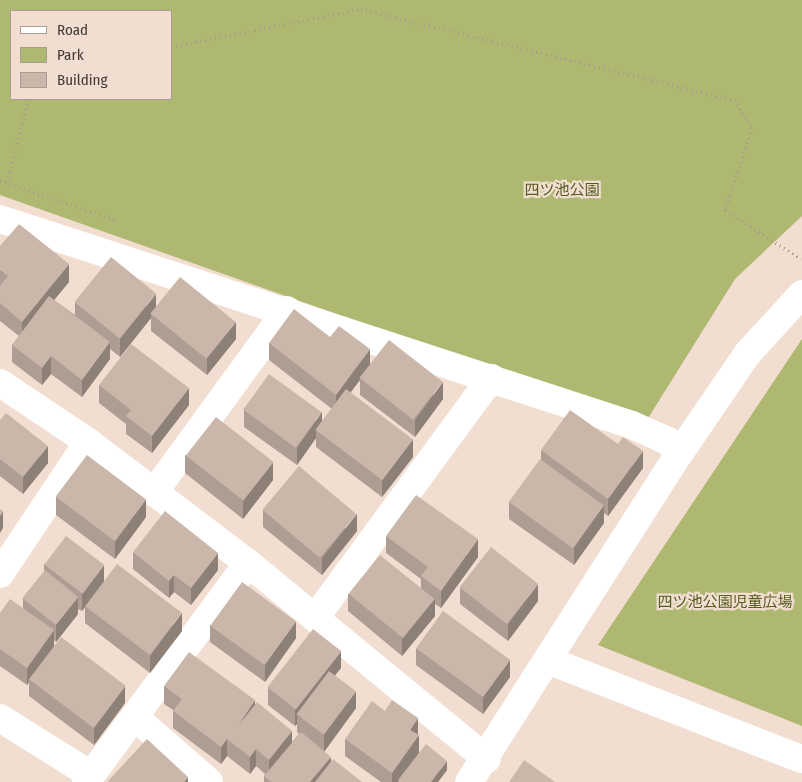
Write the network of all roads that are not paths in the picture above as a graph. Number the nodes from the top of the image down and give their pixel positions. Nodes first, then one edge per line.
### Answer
1 (0, 219) edge
2 (802, 294) edge
3 (288, 310) junction
4 (490, 378) junction
5 (0, 383) edge
6 (88, 442) junction
7 (679, 454) junction
8 (155, 491) junction
9 (248, 563) junction
10 (0, 574) edge
11 (315, 618) junction
12 (550, 662) junction
13 (0, 718) edge
14 (136, 718) junction
15 (487, 759) junction
16 (802, 759) edge
17 (89, 778) edge
18 (209, 782) edge
19 (469, 782) edge

1 - 3 street
2 - 7 street
3 - 4 street
3 - 8 street
4 - 7 street
4 - 11 street
5 - 6 street
6 - 8 street
6 - 10 street
7 - 12 street
8 - 9 street
9 - 11 street
9 - 14 street
11 - 15 street
12 - 15 street
12 - 16 street
13 - 17 street
14 - 17 street
14 - 18 street
15 - 19 street

